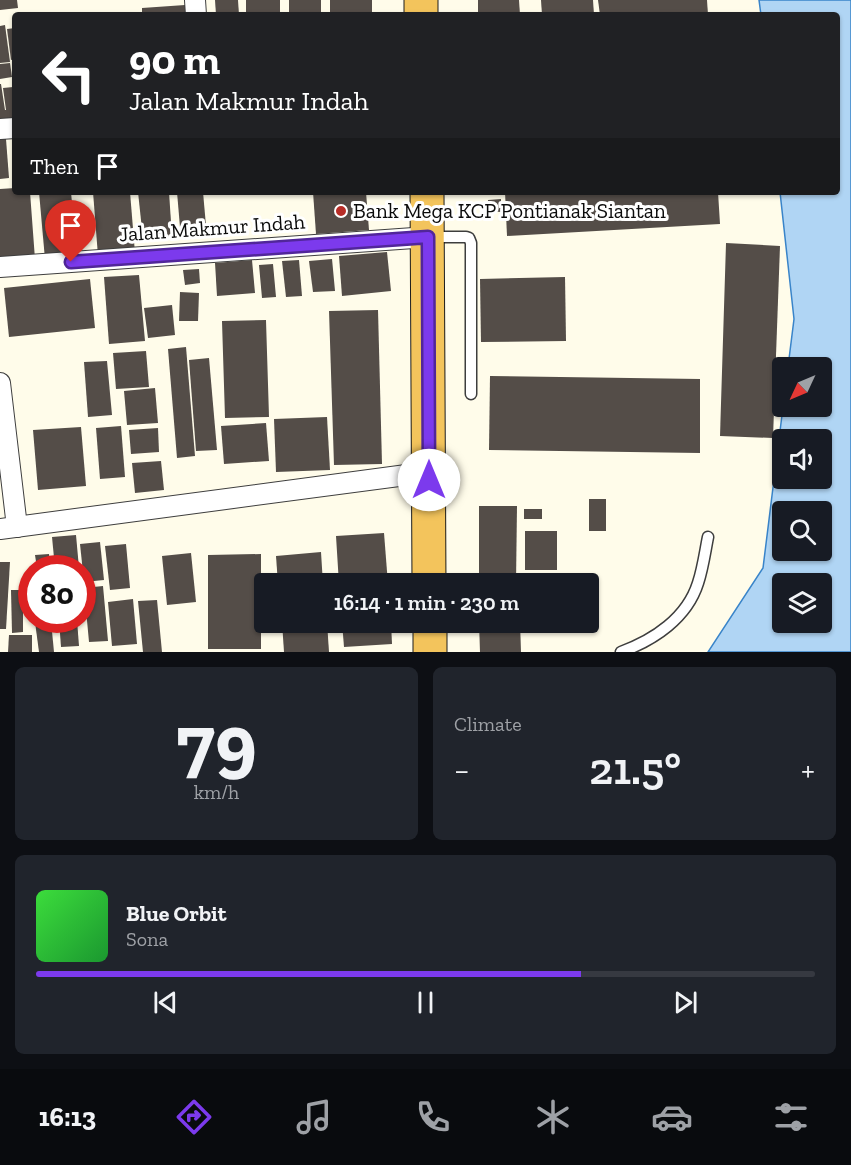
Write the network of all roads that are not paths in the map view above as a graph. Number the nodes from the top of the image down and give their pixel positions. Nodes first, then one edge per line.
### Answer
1 (427, 195) edge
2 (428, 237) junction
3 (0, 267) edge
4 (0, 383) edge
5 (471, 394) dead end
6 (429, 476) junction
7 (9, 528) edge
8 (708, 537) dead end
9 (429, 573) edge
10 (430, 633) edge
11 (430, 652) edge
12 (621, 652) edge

1 - 2 highway
2 - 3 street, Jalan Makmur Indah
2 - 5 lane
2 - 6 highway
4 - 7 street
6 - 7 street
6 - 9 highway
8 - 12 lane
10 - 11 highway

